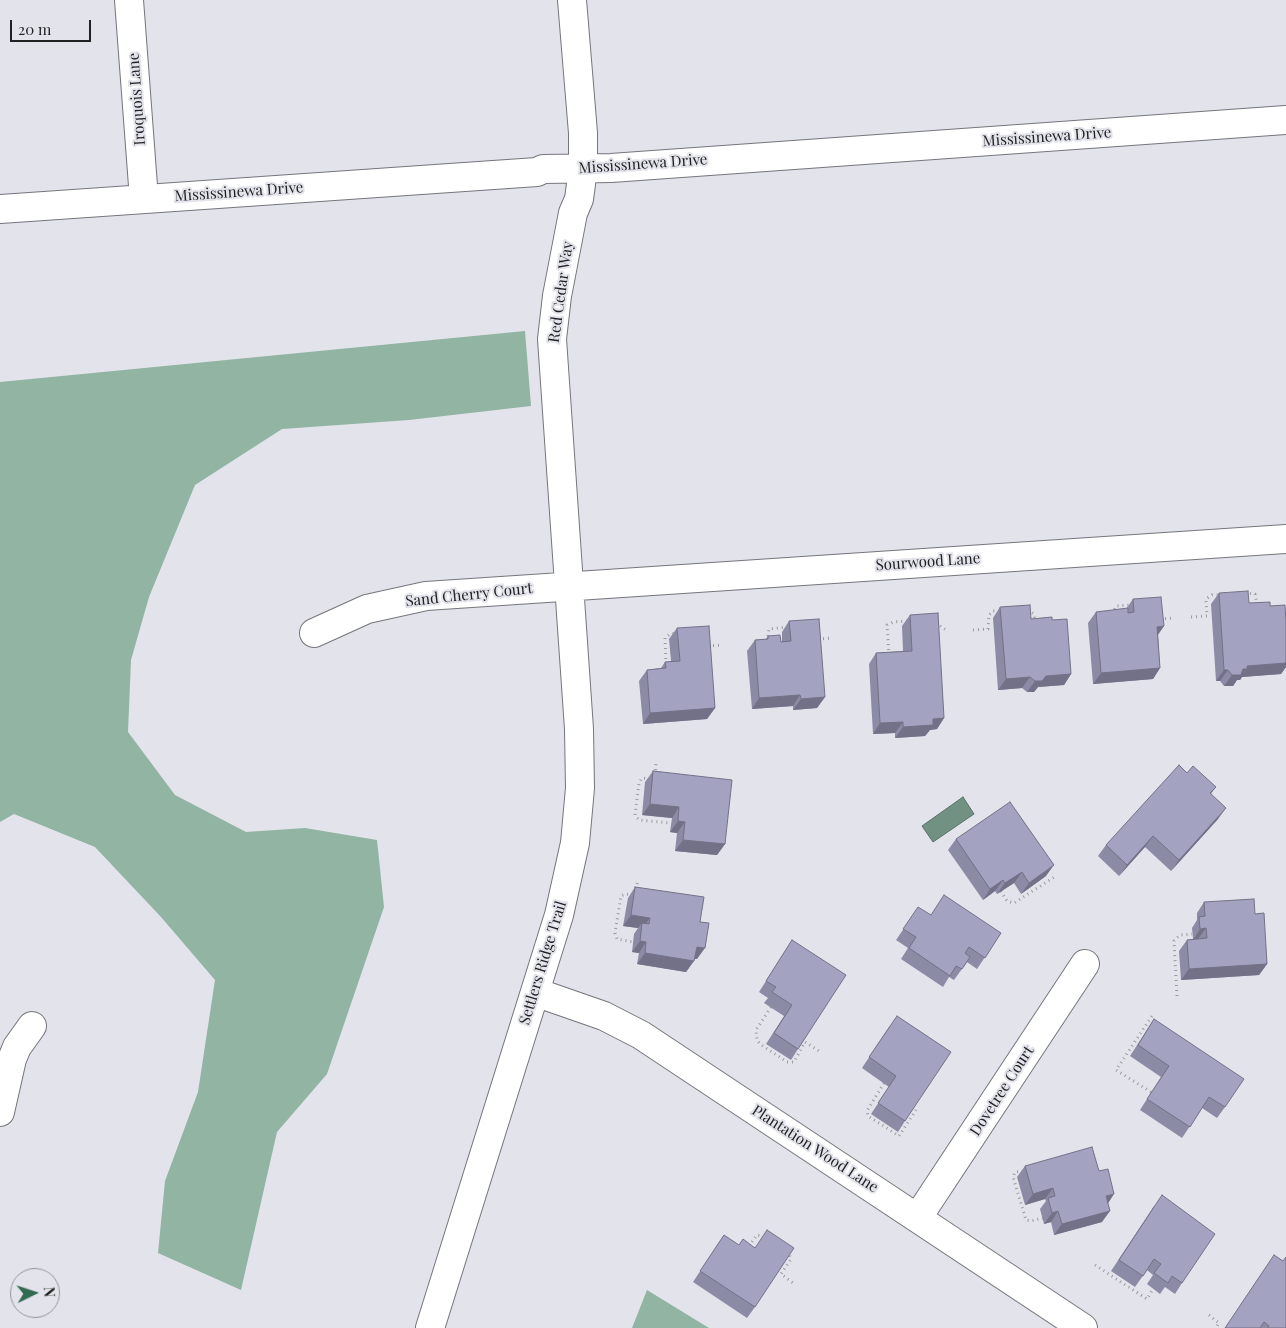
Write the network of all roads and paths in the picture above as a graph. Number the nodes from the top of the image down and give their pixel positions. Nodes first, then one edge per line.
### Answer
1 (129, 0) edge
2 (572, 0) edge
3 (1286, 120) edge
4 (582, 169) junction
5 (144, 199) junction
6 (0, 209) edge
7 (1286, 539) edge
8 (570, 585) junction
9 (1242, 594) edge
10 (1222, 595) edge
11 (1135, 605) edge
12 (1007, 610) edge
13 (1026, 610) edge
14 (1159, 610) edge
15 (1258, 613) edge
16 (1191, 617) dead end
17 (1175, 618) dead end
18 (1114, 620) edge
19 (916, 621) edge
20 (930, 621) edge
21 (790, 626) edge
22 (1035, 629) edge
23 (946, 630) dead end
24 (973, 630) dead end
25 (682, 632) edge
26 (314, 633) dead end
27 (706, 637) edge
28 (832, 638) dead end
29 (815, 639) edge
30 (722, 645) dead end
31 (768, 647) edge
32 (890, 663) edge
33 (666, 672) edge
34 (656, 764) dead end
35 (671, 823) edge
36 (1056, 876) dead end
37 (638, 880) dead end
38 (1001, 891) edge
39 (1192, 934) dead end
40 (634, 942) dead end
41 (1085, 964) dead end
42 (535, 992) junction
43 (1177, 996) dead end
44 (771, 1007) dead end
45 (1154, 1013) dead end
46 (32, 1026) dead end
47 (819, 1051) dead end
48 (884, 1083) edge
49 (1151, 1092) edge
50 (916, 1110) edge
51 (0, 1112) edge
52 (1031, 1169) edge
53 (918, 1217) junction
54 (1043, 1218) dead end
55 (773, 1241) edge
56 (780, 1246) edge
57 (747, 1249) edge
58 (1096, 1265) dead end
59 (794, 1283) dead end
60 (1154, 1289) edge
61 (1209, 1315) dead end
62 (430, 1328) edge
63 (1083, 1328) edge
64 (1216, 1328) edge

1 - 5 street, Iroquois Lane
2 - 4 street, Red Cedar Way
3 - 4 street, Mississinewa Drive
4 - 5 street, Mississinewa Drive
4 - 8 street, Red Cedar Way
5 - 6 street, Mississinewa Drive
7 - 8 street, Sourwood Lane
8 - 26 street, Sand Cherry Court
8 - 42 street, Settlers Ridge Trail
9 - 15 path
10 - 16 path
11 - 18 path
12 - 24 path
13 - 22 path
14 - 17 path
19 - 32 path
20 - 23 path
21 - 31 path
25 - 33 path
27 - 30 path
28 - 29 path
34 - 35 path
36 - 38 path
37 - 40 path
39 - 43 path
41 - 53 street, Dovetree Court
42 - 53 street, Plantation Wood Lane
42 - 62 street, Settlers Ridge Trail
44 - 47 path
45 - 49 path
46 - 51 street
48 - 50 path
52 - 54 path
53 - 63 street, Plantation Wood Lane
55 - 57 path
56 - 59 path
58 - 60 path
61 - 64 path

